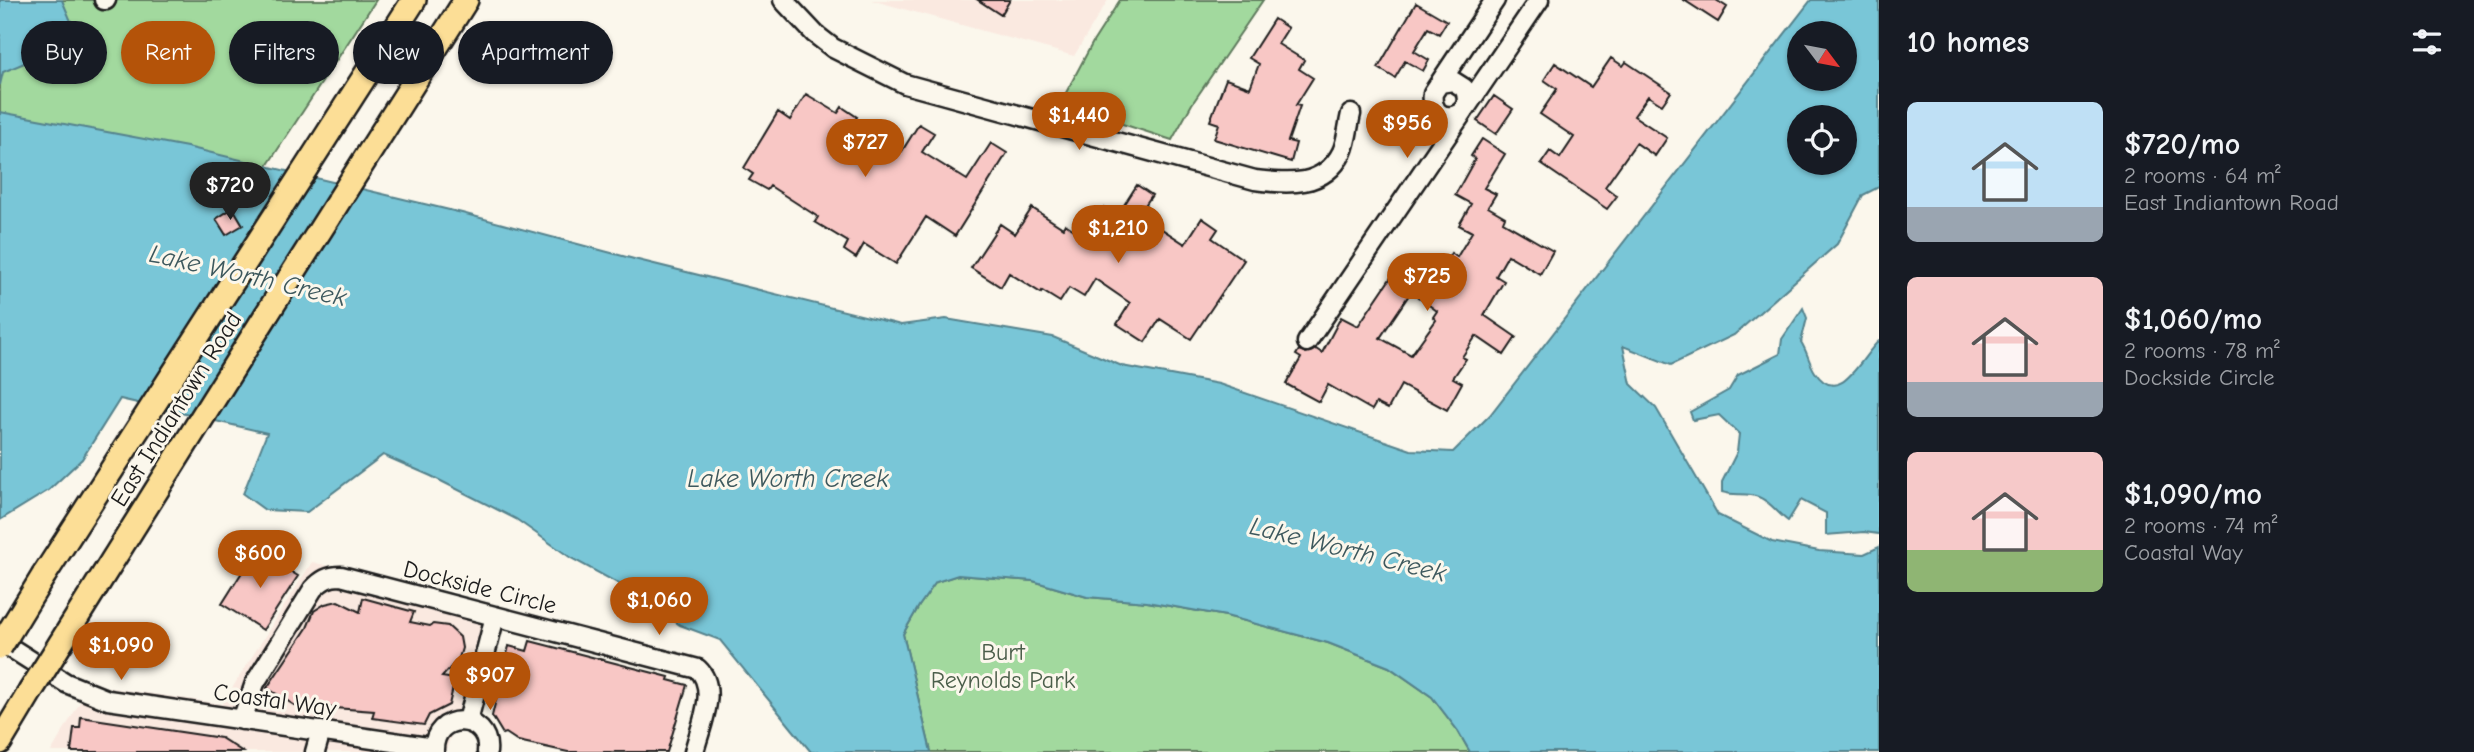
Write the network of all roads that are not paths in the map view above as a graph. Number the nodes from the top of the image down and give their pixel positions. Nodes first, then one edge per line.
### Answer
1 (414, 0) edge
2 (466, 0) edge
3 (783, 0) edge
4 (1495, 0) edge
5 (1539, 0) edge
6 (1440, 83) junction
7 (1465, 107) junction
8 (1351, 114) dead end
9 (1307, 342) dead end
10 (495, 616) junction
11 (0, 641) edge
12 (0, 647) edge
13 (242, 720) junction
14 (468, 722) junction
15 (321, 731) junction
16 (0, 742) edge
17 (434, 750) edge
18 (490, 751) edge
19 (316, 752) edge
20 (694, 752) edge

1 - 12 main road, East Indiantown Road, bridge
2 - 16 main road, East Indiantown Road, bridge
3 - 8 street
4 - 6 street
5 - 7 street
6 - 7 street
6 - 7 street
7 - 9 street
10 - 13 street, Dockside Circle
10 - 14 street
10 - 20 street, Dockside Circle
11 - 13 street, Coastal Way
13 - 15 street, Coastal Way
14 - 17 street
14 - 18 street
15 - 17 street, Coastal Way
15 - 19 street

